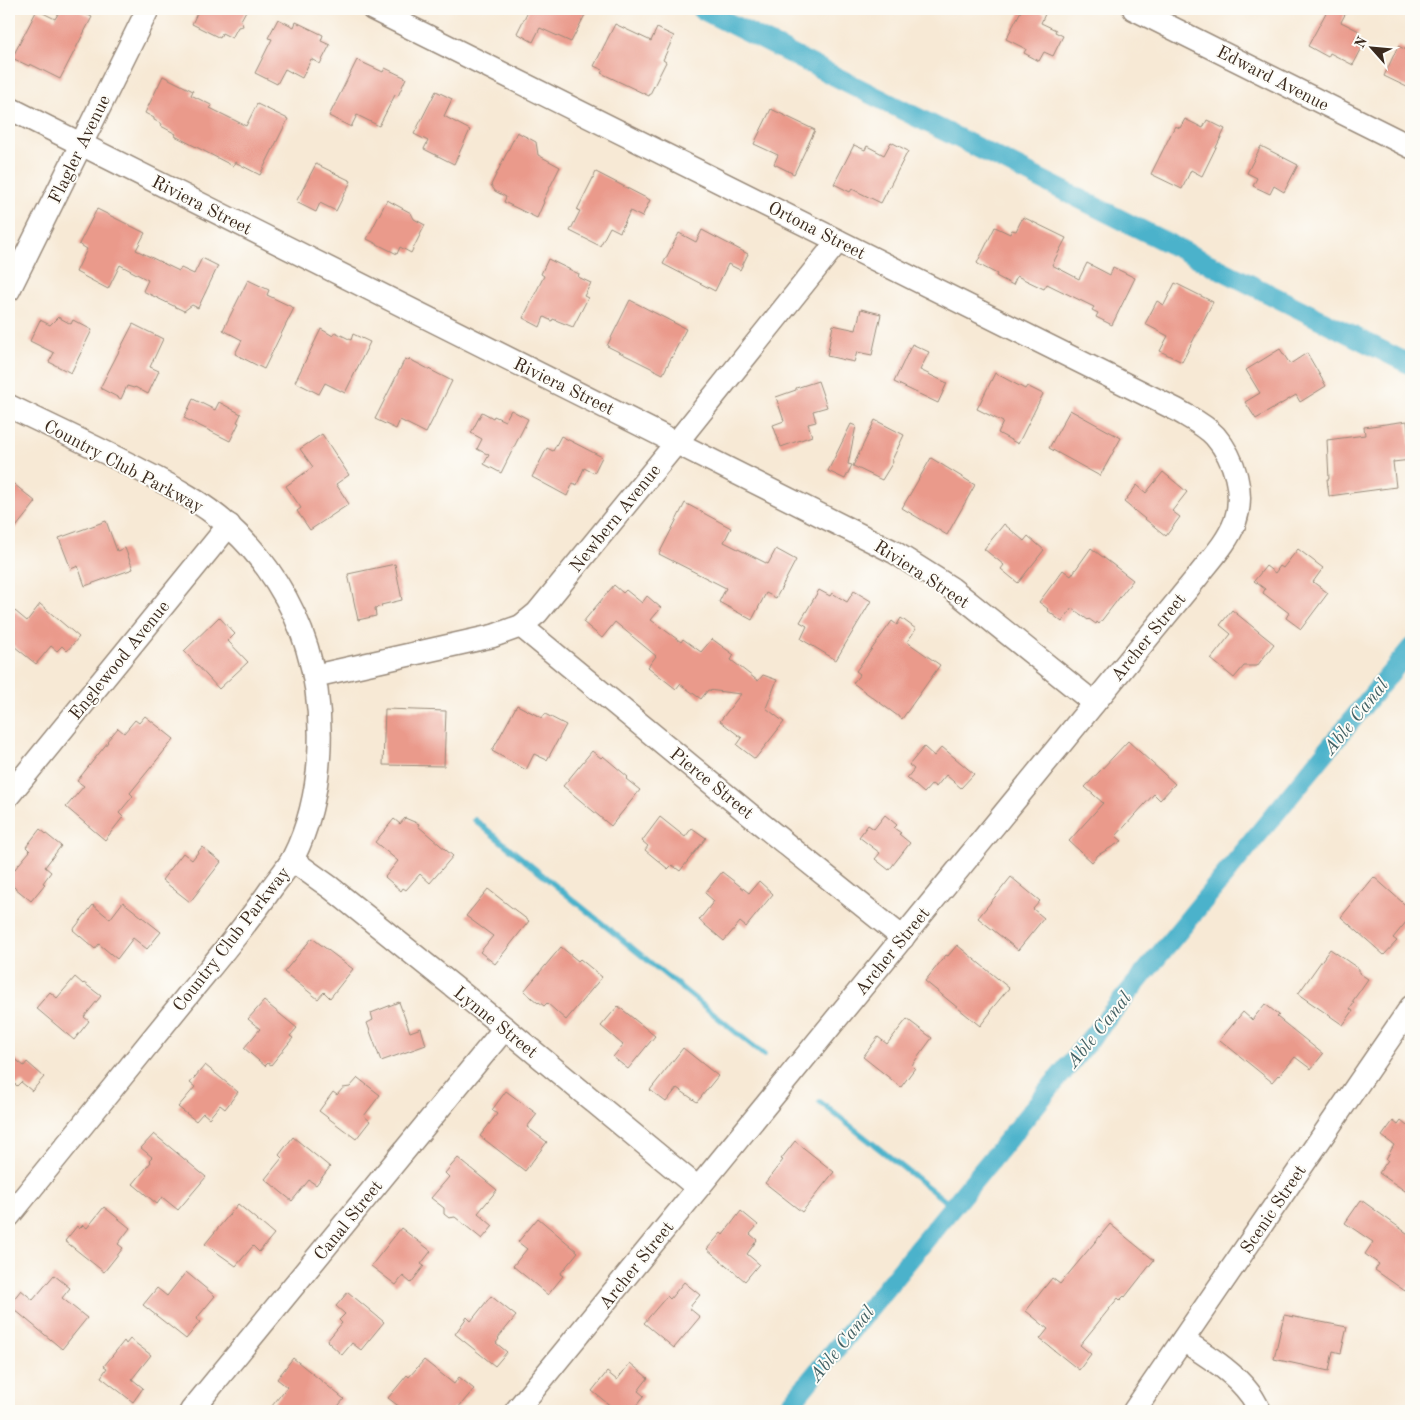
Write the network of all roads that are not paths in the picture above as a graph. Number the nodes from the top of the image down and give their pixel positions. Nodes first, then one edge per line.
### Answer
1 (148, 9) edge
2 (374, 9) edge
3 (1134, 9) edge
4 (9, 108) edge
5 (82, 144) junction
6 (1411, 147) edge
7 (838, 241) junction
8 (9, 290) edge
9 (9, 406) edge
10 (677, 442) junction
11 (1237, 478) joint
12 (229, 525) junction
13 (522, 626) junction
14 (314, 676) junction
15 (1094, 703) junction
16 (9, 795) edge
17 (292, 860) junction
18 (903, 938) junction
19 (1411, 1007) edge
20 (505, 1028) junction
21 (698, 1188) junction
22 (9, 1216) edge
23 (1183, 1340) junction
24 (191, 1411) edge
25 (516, 1411) edge
26 (1134, 1411) edge
27 (1260, 1411) edge

1 - 5 street, Flagler Avenue
2 - 7 street, Ortona Street
3 - 6 street, Edward Avenue
4 - 5 street, Riviera Street
5 - 8 street, Flagler Avenue
5 - 10 street, Riviera Street
7 - 10 street, Newbern Avenue
7 - 11 street, Ortona Street
9 - 12 street, Country Club Parkway
10 - 13 street, Newbern Avenue
10 - 15 street, Riviera Street
11 - 15 street, Archer Street
12 - 14 street, Country Club Parkway
12 - 16 street, Englewood Avenue
13 - 14 street, Newbern Avenue
13 - 18 street, Pierce Street
14 - 17 street, Country Club Parkway
15 - 18 street, Archer Street
17 - 20 street, Lynne Street
17 - 22 street, Country Club Parkway
18 - 21 street, Archer Street
19 - 23 street, Scenic Street
20 - 21 street, Lynne Street
20 - 24 street, Canal Street
21 - 25 street, Archer Street
23 - 26 street, Scenic Street
23 - 27 street

